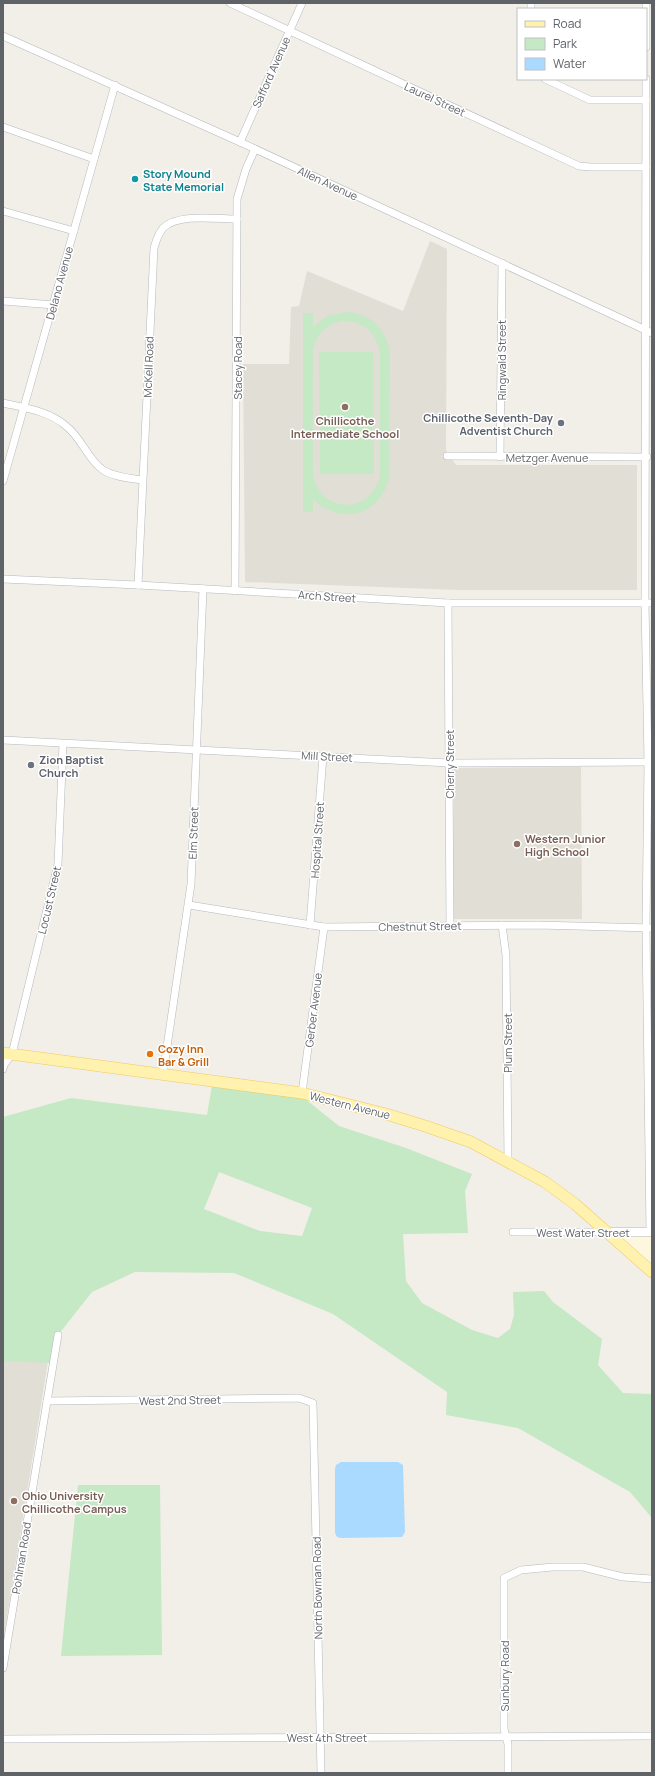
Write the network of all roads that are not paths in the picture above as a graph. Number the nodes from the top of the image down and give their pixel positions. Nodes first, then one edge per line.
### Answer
1 (230, 3) edge
2 (302, 3) edge
3 (289, 30) junction
4 (3, 36) edge
5 (547, 80) edge
6 (646, 80) edge
7 (115, 85) junction
8 (646, 100) junction
9 (3, 127) edge
10 (240, 142) junction
11 (255, 149) junction
12 (94, 159) junction
13 (646, 166) junction
14 (3, 211) edge
15 (237, 219) junction
16 (74, 231) junction
17 (502, 263) junction
18 (3, 301) edge
19 (54, 305) junction
20 (649, 332) edge
21 (3, 403) edge
22 (25, 408) junction
23 (447, 456) dead end
24 (500, 457) junction
25 (646, 457) junction
26 (142, 480) junction
27 (3, 481) edge
28 (3, 579) edge
29 (138, 585) junction
30 (202, 589) junction
31 (235, 591) junction
32 (448, 603) junction
33 (649, 603) edge
34 (3, 740) edge
35 (63, 744) junction
36 (196, 749) junction
37 (323, 756) junction
38 (650, 762) edge
39 (449, 763) junction
40 (189, 905) junction
41 (310, 925) junction
42 (502, 925) junction
43 (450, 926) junction
44 (324, 927) junction
45 (649, 928) edge
46 (8, 1053) edge
47 (3, 1069) edge
48 (163, 1074) junction
49 (302, 1093) junction
50 (508, 1162) junction
51 (513, 1232) dead end
52 (608, 1232) junction
53 (651, 1232) edge
54 (652, 1272) edge
55 (58, 1335) dead end
56 (47, 1401) junction
57 (313, 1403) joint
58 (652, 1578) edge
59 (3, 1668) edge
60 (652, 1736) edge
61 (506, 1737) junction
62 (321, 1738) junction
63 (3, 1739) edge
64 (321, 1773) edge
65 (508, 1773) edge

1 - 3 street, Laurel Street
2 - 3 street, Safford Avenue
3 - 10 street, Safford Avenue
3 - 13 street, Laurel Street
4 - 7 street, Allen Avenue
5 - 8 street
6 - 8 street
7 - 10 street, Allen Avenue
7 - 12 street, Delano Avenue
8 - 13 street
9 - 12 street
10 - 11 street, Allen Avenue
11 - 15 street, Stacey Road
11 - 17 street, Allen Avenue
12 - 16 street, Delano Avenue
13 - 20 street
14 - 16 street
15 - 26 street, McKell Road
15 - 31 street, Stacey Road
16 - 19 street, Delano Avenue
17 - 20 street, Allen Avenue
17 - 24 street, Ringwald Street
18 - 19 street
19 - 22 street, Delano Avenue
20 - 25 street
21 - 22 street
22 - 26 street
22 - 27 street, Delano Avenue
23 - 24 street, Metzger Avenue
24 - 25 street, Metzger Avenue
25 - 33 street
26 - 29 street, McKell Road
28 - 29 street, Arch Street
29 - 30 street, Arch Street
30 - 31 street, Arch Street
30 - 36 street, Elm Street
31 - 32 street, Arch Street
32 - 33 street, Arch Street
32 - 39 street, Cherry Street
33 - 38 street
34 - 35 street, Mill Street
35 - 36 street, Mill Street
35 - 46 street, Locust Street
36 - 37 street, Mill Street
36 - 40 street, Elm Street
37 - 39 street, Mill Street
37 - 41 street, Hospital Street
38 - 39 street, Mill Street
38 - 45 street
39 - 43 street, Cherry Street
40 - 41 street, Chestnut Street
40 - 48 street, Elm Street
41 - 44 street, Chestnut Street
42 - 43 street, Chestnut Street
42 - 45 street, Chestnut Street
42 - 50 street, Plum Street
43 - 44 street, Chestnut Street
44 - 49 street, Gerber Avenue
45 - 53 street
46 - 47 street, Locust Street
46 - 48 main road, Western Avenue
48 - 49 main road, Western Avenue
49 - 50 main road, Western Avenue
50 - 52 main road, Western Avenue
51 - 52 street, West Water Street
52 - 53 street, West Water Street
52 - 54 main road, Western Avenue
55 - 56 street
56 - 57 street, West 2nd Street
56 - 59 street, Pohlman Road
57 - 62 street, North Bowman Road
58 - 61 street, Sunbury Road
60 - 61 street, West 4th Street
61 - 62 street, West 4th Street
61 - 65 street, Sunbury Road
62 - 63 street, West 4th Street
62 - 64 street, North Bowman Road

